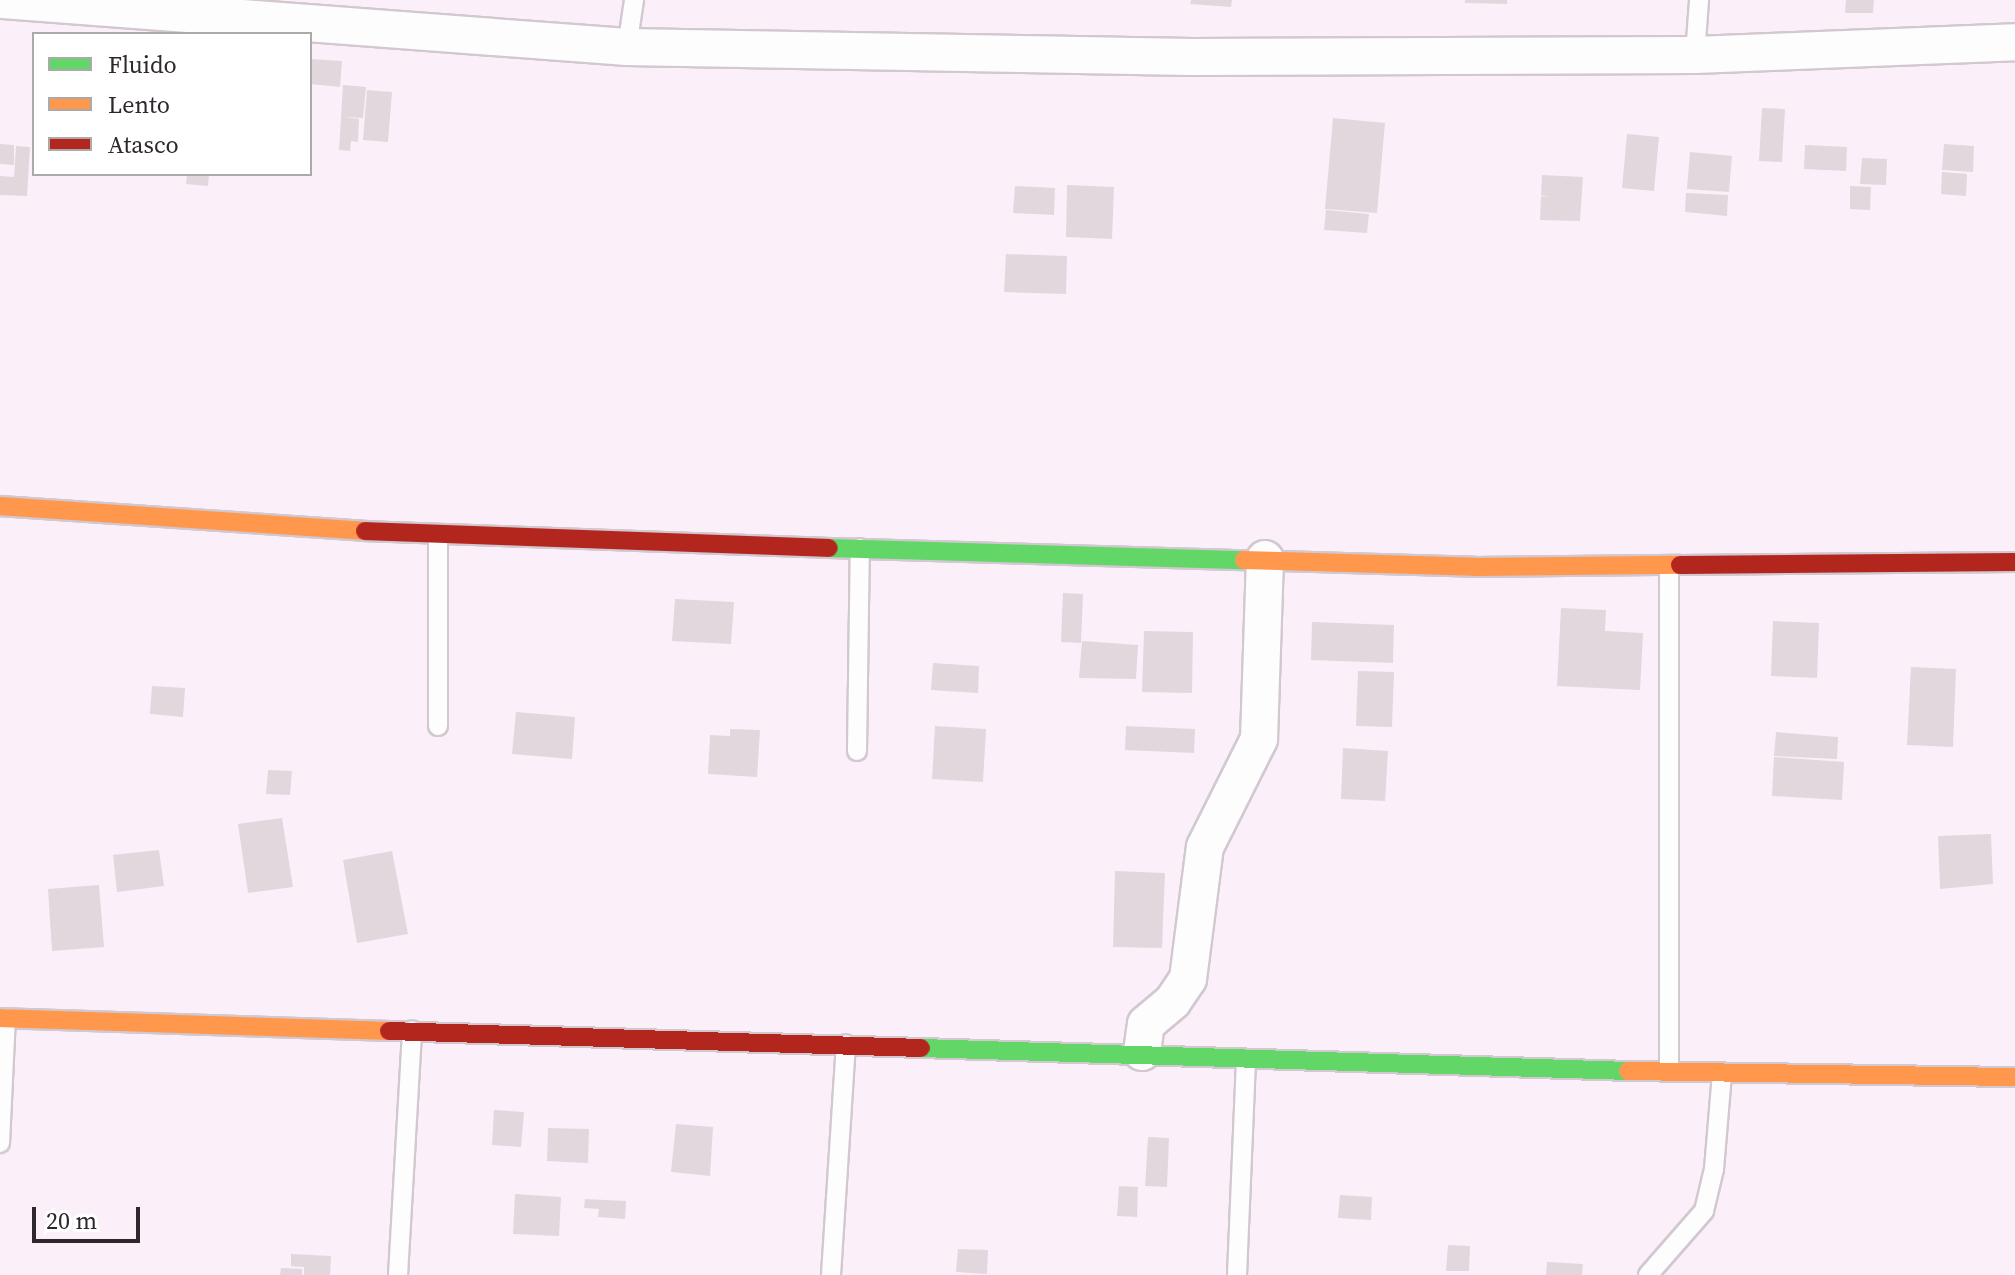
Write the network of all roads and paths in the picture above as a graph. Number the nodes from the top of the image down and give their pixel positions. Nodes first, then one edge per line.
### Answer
1 (3, 0) edge
2 (634, 0) edge
3 (1699, 0) edge
4 (2015, 42) edge
5 (627, 47) junction
6 (1695, 55) junction
7 (0, 506) edge
8 (438, 536) junction
9 (860, 548) junction
10 (1265, 559) junction
11 (2015, 562) edge
12 (1669, 565) junction
13 (438, 726) dead end
14 (857, 751) dead end
15 (3, 1018) edge
16 (412, 1030) junction
17 (846, 1044) junction
18 (1142, 1052) junction
19 (1246, 1056) junction
20 (1669, 1070) junction
21 (1722, 1074) junction
22 (2015, 1077) edge
23 (0, 1143) edge
24 (398, 1275) edge
25 (831, 1275) edge
26 (1237, 1275) edge
27 (1648, 1275) edge

1 - 5 street
2 - 5 lane
3 - 6 lane
4 - 6 street
5 - 6 street
7 - 8 street
8 - 9 street
8 - 13 lane
9 - 10 street
9 - 14 lane
10 - 12 street
10 - 18 street
11 - 12 street
12 - 20 lane
15 - 16 street
15 - 23 lane
16 - 17 street
16 - 24 lane
17 - 18 street
17 - 25 lane
18 - 19 street
19 - 20 street
19 - 26 lane
20 - 21 street
21 - 22 street
21 - 27 lane

